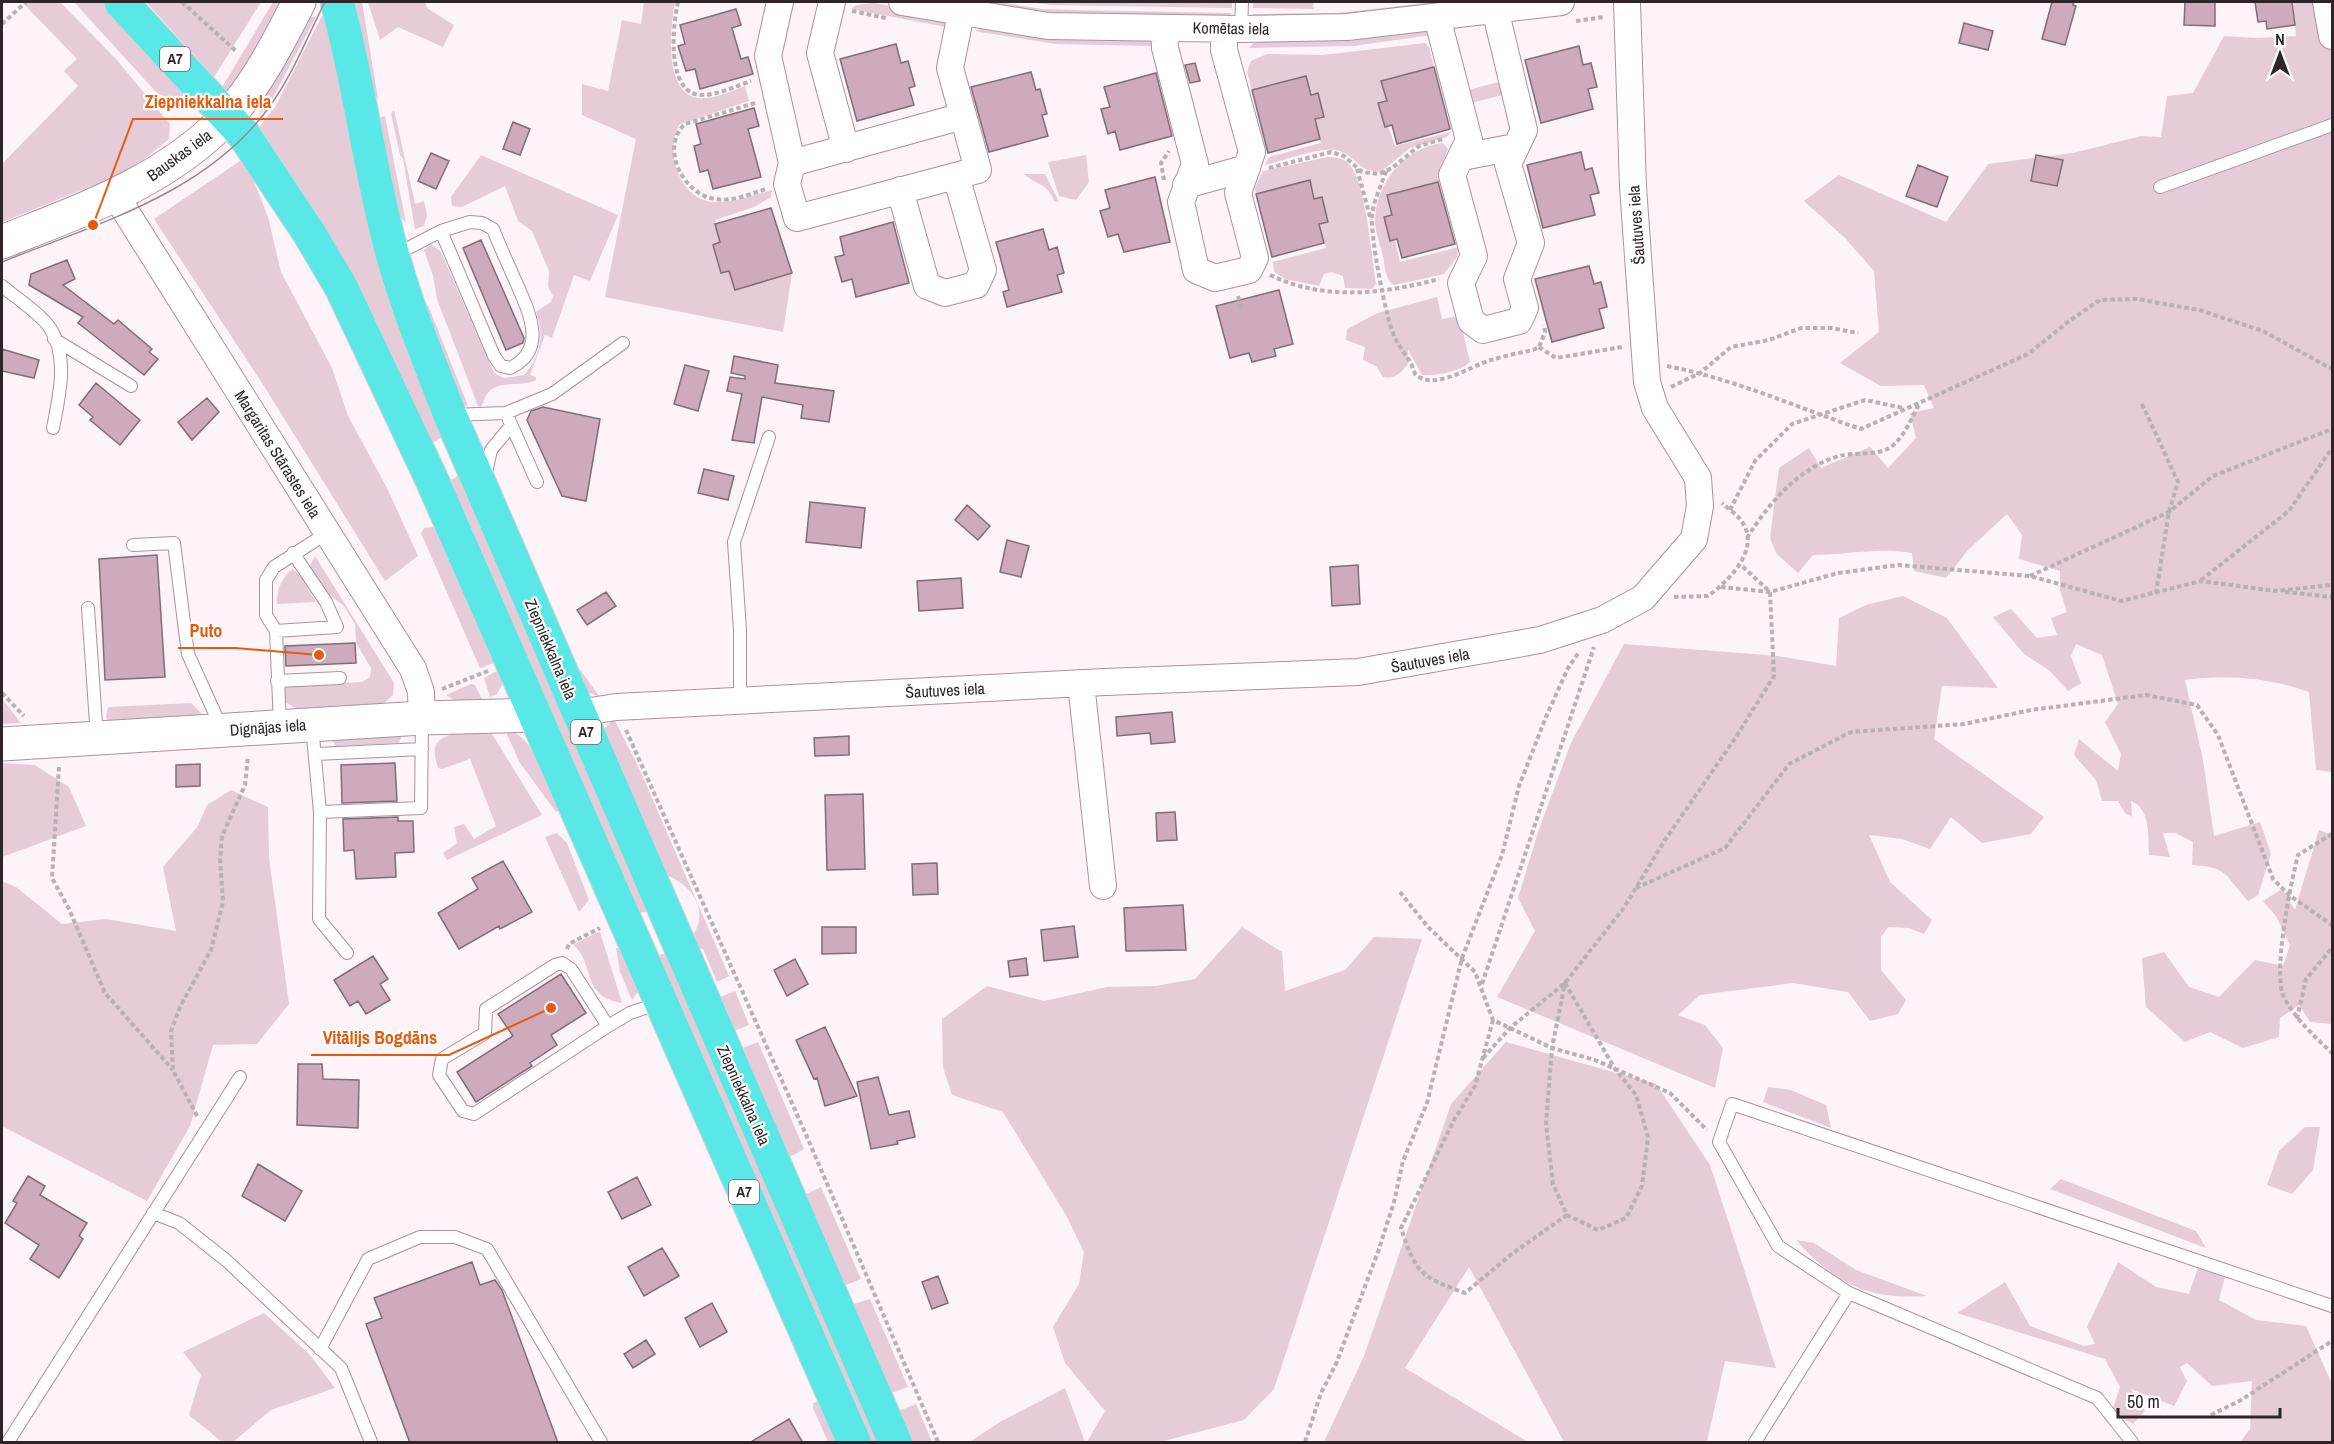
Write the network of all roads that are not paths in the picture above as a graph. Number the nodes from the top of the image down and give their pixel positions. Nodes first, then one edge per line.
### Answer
1 (121, 2) edge
2 (299, 2) edge
3 (337, 2) edge
4 (780, 2) edge
5 (832, 2) edge
6 (902, 2) edge
7 (1242, 2) edge
8 (1561, 2) edge
9 (1627, 2) edge
10 (2326, 2) edge
11 (1495, 9) junction
12 (961, 13) junction
13 (1437, 17) junction
14 (1164, 28) junction
15 (1233, 29) junction
16 (2332, 36) edge
17 (963, 116) junction
18 (228, 117) junction
19 (2332, 126) edge
20 (1515, 147) junction
21 (1456, 148) junction
22 (846, 149) junction
23 (792, 162) junction
24 (1254, 169) junction
25 (956, 176) junction
26 (1186, 185) junction
27 (2160, 188) dead end
28 (900, 190) junction
29 (116, 196) junction
30 (441, 231) junction
31 (2, 242) edge
32 (393, 256) junction
33 (2, 286) edge
34 (54, 339) junction
35 (623, 343) dead end
36 (131, 386) dead end
37 (506, 413) junction
38 (450, 415) junction
39 (510, 427) junction
40 (53, 428) dead end
41 (769, 437) dead end
42 (469, 459) junction
43 (430, 478) junction
44 (537, 482) dead end
45 (482, 490) junction
46 (327, 533) junction
47 (133, 545) dead end
48 (293, 553) junction
49 (88, 608) dead end
50 (276, 631) junction
51 (340, 678) dead end
52 (277, 681) junction
53 (1081, 683) junction
54 (740, 700) junction
55 (578, 713) junction
56 (535, 715) junction
57 (422, 720) junction
58 (265, 728) junction
59 (217, 730) junction
60 (97, 738) junction
61 (314, 739) junction
62 (2, 744) edge
63 (320, 812) junction
64 (1102, 886) dead end
65 (669, 924) junction
66 (634, 942) junction
67 (347, 953) dead end
68 (661, 1002) junction
69 (608, 1026) junction
70 (240, 1077) dead end
71 (153, 1213) junction
72 (1849, 1293) junction
73 (2332, 1306) edge
74 (320, 1349) junction
75 (8, 1443) edge
76 (371, 1443) edge
77 (601, 1443) edge
78 (854, 1443) edge
79 (895, 1443) edge
80 (1755, 1443) edge
81 (2132, 1443) edge

1 - 18 highway, A7
2 - 18 main road, Bauskas iela
3 - 32 highway, Ziepniekkalna iela / A7
4 - 23 street
5 - 22 street
6 - 12 street, Komētas iela
7 - 15 lane
8 - 11 street, Komētas iela
9 - 53 street, Šautuves iela
10 - 16 street
11 - 13 street, Komētas iela
11 - 20 street
12 - 14 street, Komētas iela
12 - 17 street
13 - 15 street, Komētas iela
13 - 21 street
14 - 15 street, Komētas iela
14 - 26 street
15 - 24 street
17 - 22 street
17 - 25 street
18 - 29 main road, Bauskas iela
18 - 43 highway, A7
19 - 27 lane
20 - 21 street
20 - 21 street
22 - 23 street
23 - 28 street
24 - 26 street
24 - 26 street
25 - 28 street
25 - 28 street
29 - 31 main road, Bauskas iela
29 - 46 street, Margaritas Stārastes iela
30 - 30 lane
30 - 32 lane
32 - 38 highway, Ziepniekkalna iela / A7
33 - 34 lane
34 - 36 lane
34 - 40 lane
35 - 37 lane
37 - 38 lane
37 - 39 lane
38 - 42 highway, Ziepniekkalna iela / A7
39 - 44 lane
39 - 45 lane
41 - 54 lane
42 - 43 highway
42 - 45 highway, Ziepniekkalna iela / A7
43 - 56 highway, A7
45 - 55 highway, Ziepniekkalna iela / A7
46 - 48 lane
46 - 57 street, Margaritas Stārastes iela
47 - 59 lane
48 - 50 lane
48 - 50 lane
49 - 60 lane
50 - 52 lane
51 - 52 lane
52 - 58 lane
53 - 54 street, Šautuves iela
53 - 64 street
54 - 55 street, Šautuves iela
55 - 65 highway, Ziepniekkalna iela / A7
56 - 57 main road, Dignājas iela
56 - 66 highway, A7
57 - 61 main road, Dignājas iela
57 - 63 lane
58 - 59 main road, Dignājas iela
58 - 61 main road, Dignājas iela
59 - 60 main road, Dignājas iela
60 - 62 main road, Dignājas iela
61 - 63 lane
63 - 67 lane
65 - 66 highway
65 - 79 highway, Ziepniekkalna iela / A7
66 - 68 highway, A7
68 - 69 lane
68 - 78 highway, A7
69 - 69 lane
70 - 71 lane
71 - 74 lane
71 - 75 lane
72 - 73 lane
72 - 80 lane
72 - 81 lane
74 - 76 lane
74 - 77 lane

